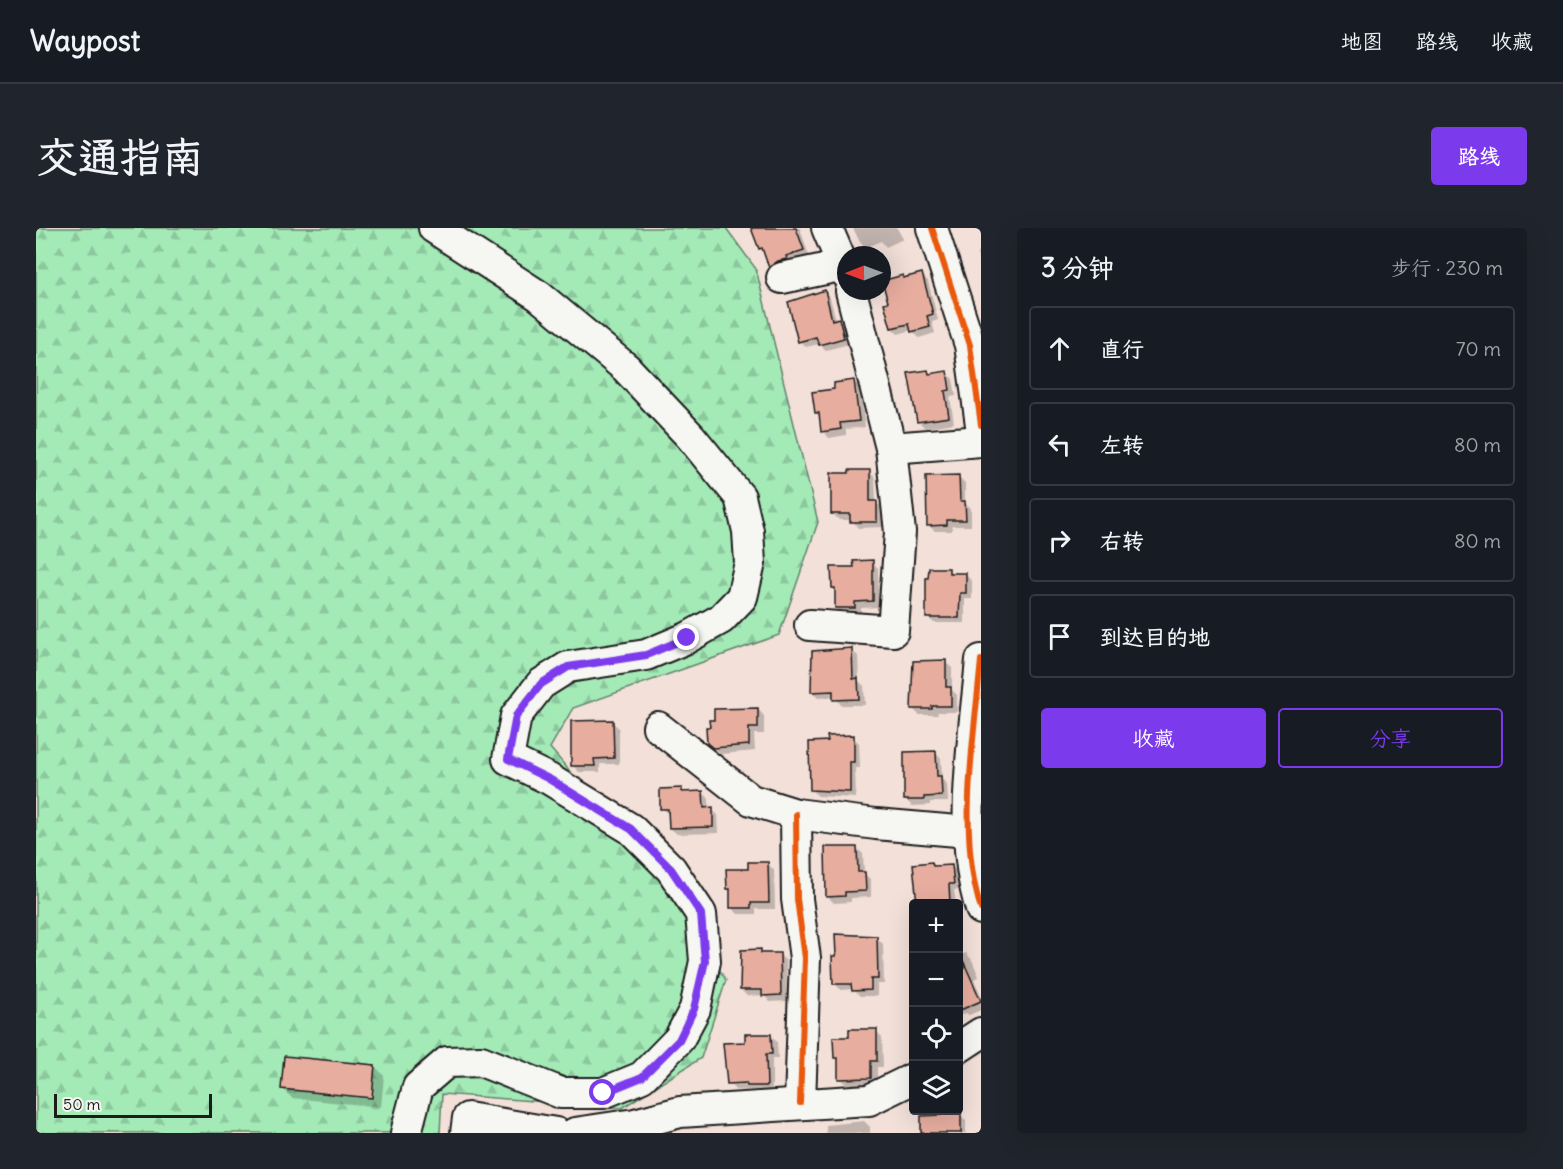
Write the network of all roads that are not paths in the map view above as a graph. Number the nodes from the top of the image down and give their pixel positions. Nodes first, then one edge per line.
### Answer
1 (434, 228) edge
2 (827, 228) edge
3 (932, 228) edge
4 (837, 252) edge
5 (837, 276) edge
6 (782, 278) dead end
7 (853, 300) edge
8 (973, 324) edge
9 (981, 425) edge
10 (981, 441) edge
11 (891, 448) junction
12 (810, 625) dead end
13 (981, 660) edge
14 (978, 723) edge
15 (658, 727) dead end
16 (796, 814) junction
17 (969, 832) junction
18 (981, 909) edge
19 (981, 1033) edge
20 (963, 1045) edge
21 (909, 1080) edge
22 (800, 1103) junction
23 (406, 1133) edge
24 (466, 1133) edge
25 (556, 1133) edge
26 (575, 1133) edge

1 - 23 street
2 - 4 street
3 - 8 street
5 - 6 street
7 - 11 street
8 - 9 street
10 - 11 street
11 - 12 street
13 - 14 street
14 - 17 street
15 - 16 street
16 - 17 street
16 - 22 street
17 - 18 street
19 - 20 street
21 - 22 street
22 - 26 street
24 - 25 street

